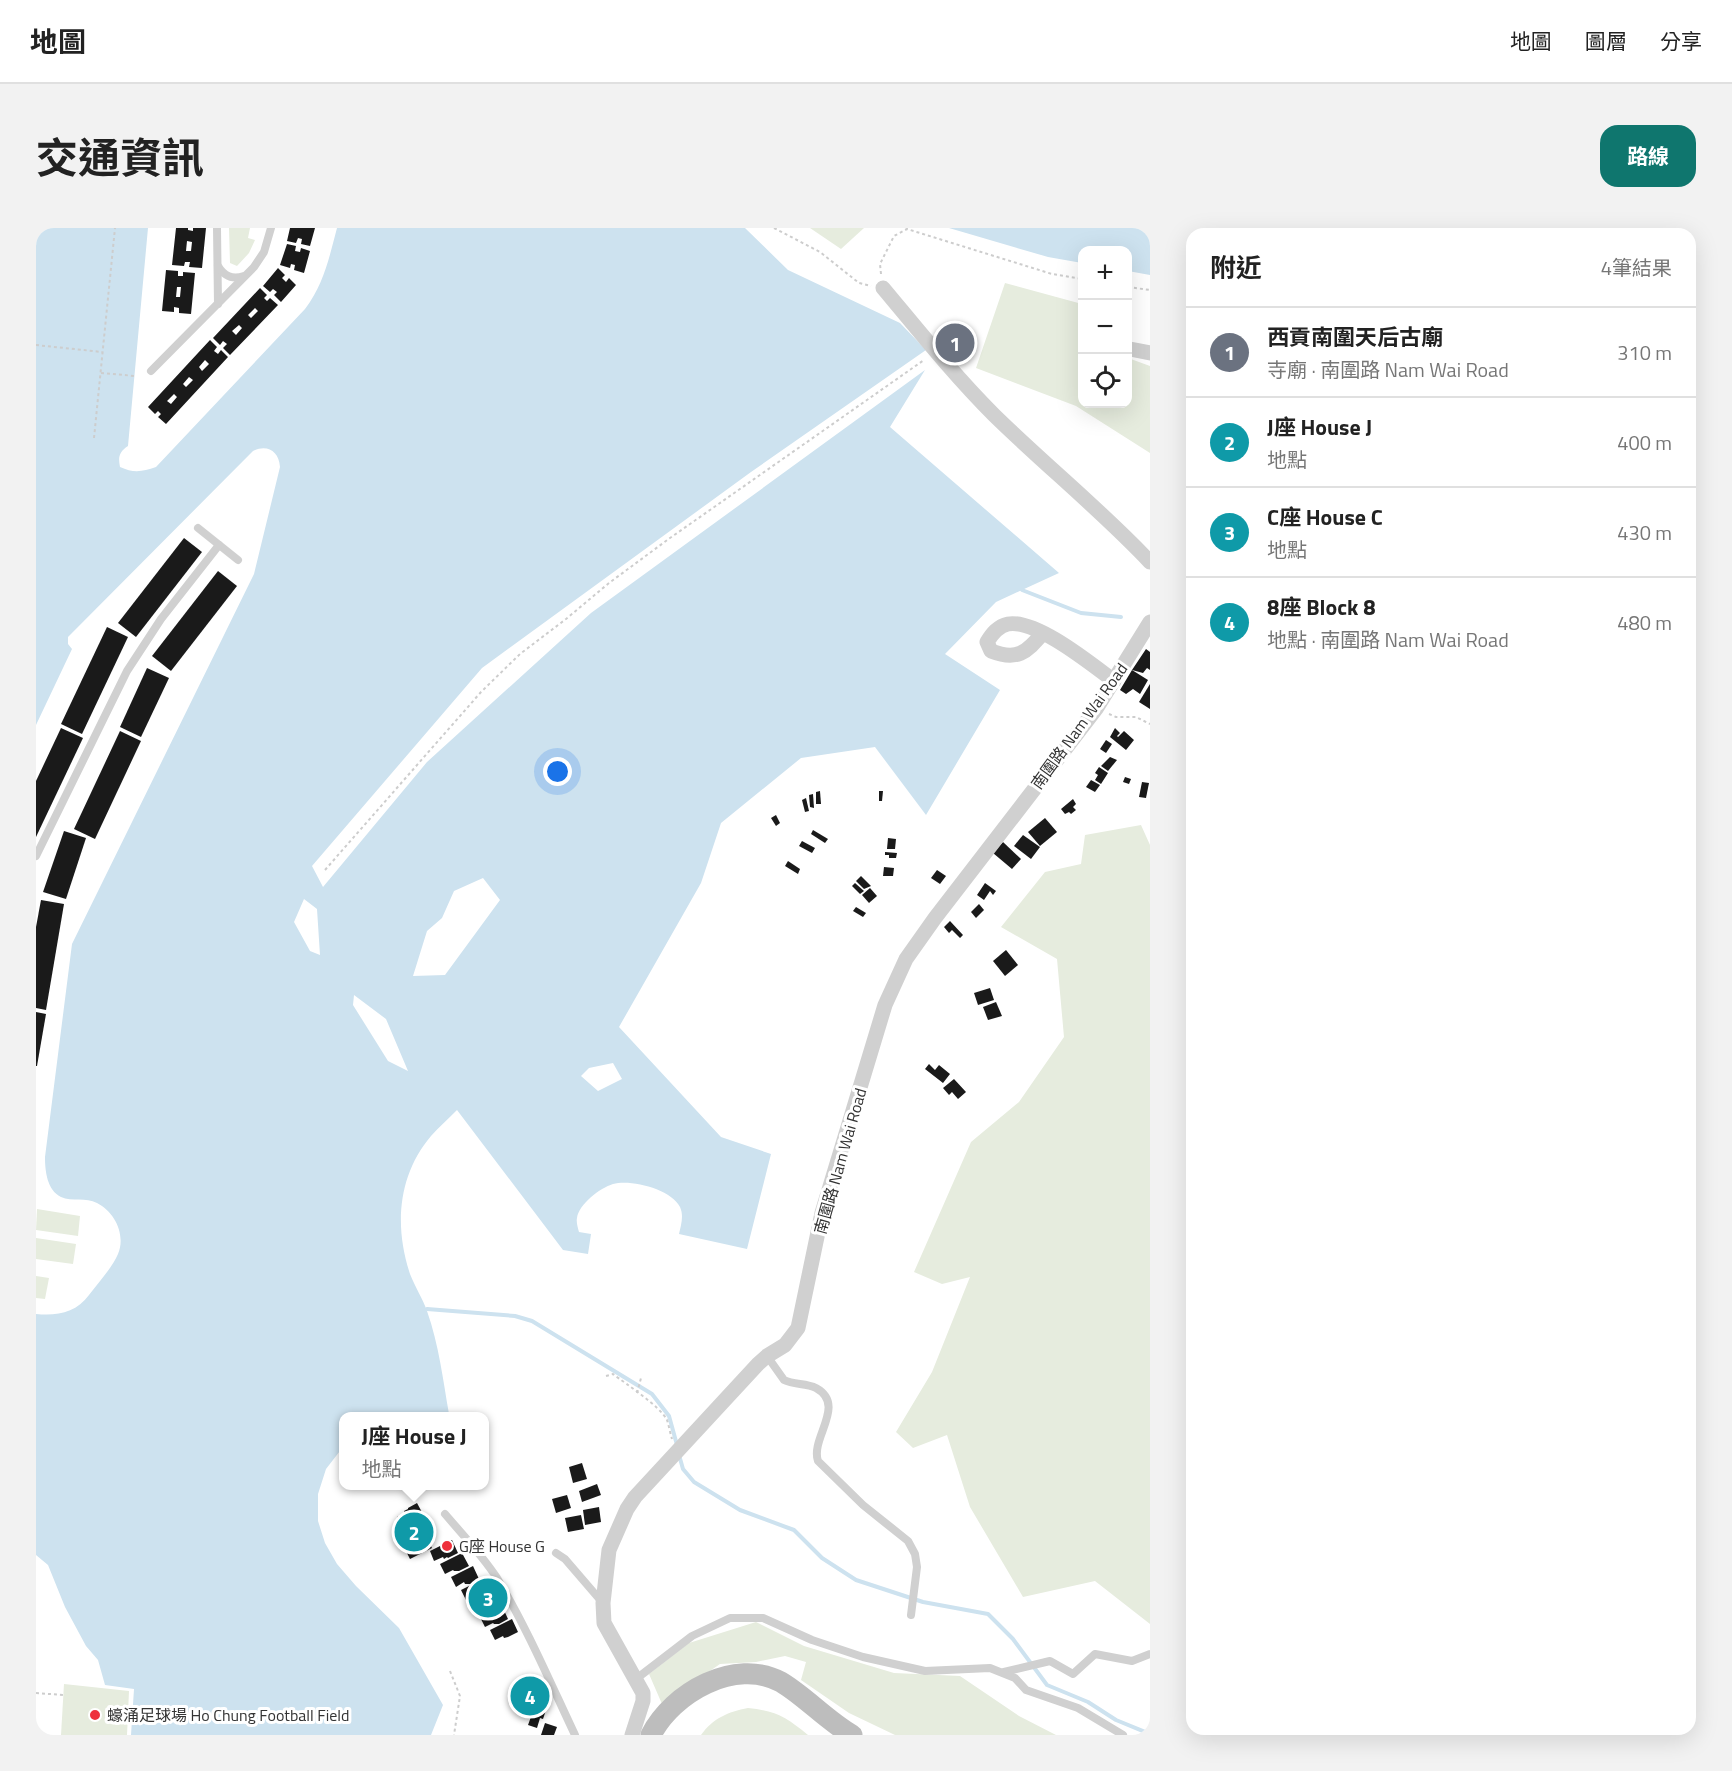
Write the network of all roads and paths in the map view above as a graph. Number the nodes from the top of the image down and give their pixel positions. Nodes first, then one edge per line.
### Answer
1 (115, 228) edge
2 (217, 228) edge
3 (271, 228) edge
4 (774, 228) edge
5 (218, 266) junction
6 (248, 274) junction
7 (1078, 278) edge
8 (883, 288) junction
9 (1132, 288) edge
10 (1150, 290) edge
11 (218, 304) junction
12 (36, 345) edge
13 (1132, 349) edge
14 (936, 351) junction
15 (103, 352) junction
16 (1150, 353) edge
17 (151, 371) dead end
18 (101, 373) junction
19 (135, 376) dead end
20 (94, 438) dead end
21 (198, 528) dead end
22 (219, 545) junction
23 (238, 560) dead end
24 (1150, 562) edge
25 (1150, 622) edge
26 (1043, 633) dead end
27 (1114, 681) junction
28 (1096, 709) junction
29 (1150, 724) edge
30 (36, 856) edge
31 (326, 870) dead end
32 (767, 1356) junction
33 (606, 1376) dead end
34 (641, 1378) dead end
35 (637, 1393) junction
36 (679, 1450) junction
37 (445, 1514) dead end
38 (555, 1553) dead end
39 (603, 1603) junction
40 (911, 1615) dead end
41 (1150, 1654) edge
42 (450, 1671) dead end
43 (1002, 1673) junction
44 (636, 1679) junction
45 (36, 1693) edge
46 (63, 1695) dead end
47 (454, 1735) edge
48 (575, 1735) edge
49 (632, 1735) edge
50 (651, 1735) edge
51 (852, 1735) edge
52 (1123, 1735) edge

1 - 15 path
2 - 5 lane
3 - 6 lane
4 - 8 path
5 - 6 lane
5 - 11 lane
6 - 11 lane
7 - 8 path
8 - 14 street
9 - 10 path
11 - 17 lane
12 - 15 path
13 - 16 street
14 - 24 street
14 - 31 path
15 - 18 path
18 - 19 path
18 - 20 path
21 - 22 lane
22 - 23 lane
22 - 30 lane
25 - 27 street, 南圍路 Nam Wai Road
26 - 27 street
27 - 28 street, 南圍路 Nam Wai Road
28 - 29 path
28 - 32 street, 南圍路 Nam Wai Road
32 - 36 street, 南圍路 Nam Wai Road
32 - 40 lane
33 - 35 path
34 - 35 path
35 - 36 path
36 - 39 street, 南圍路 Nam Wai Road
37 - 48 lane
38 - 39 lane
39 - 44 street, 南圍路 Nam Wai Road
41 - 43 lane
42 - 47 path
43 - 44 lane
43 - 52 lane
44 - 49 street, 南圍路 Nam Wai Road
45 - 46 path
50 - 51 street

